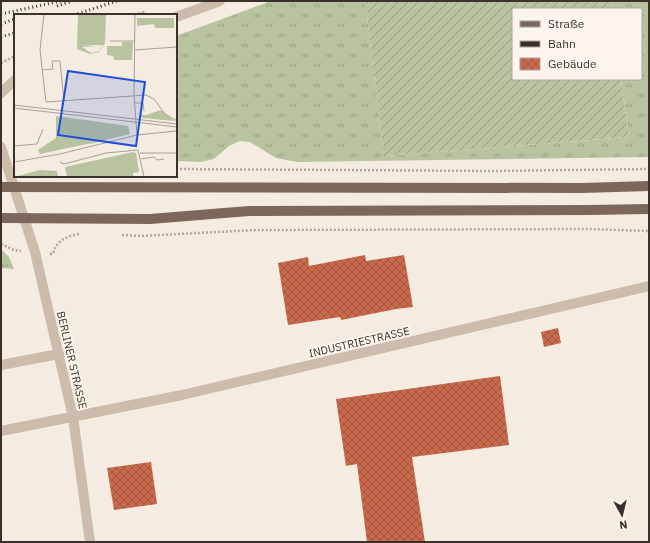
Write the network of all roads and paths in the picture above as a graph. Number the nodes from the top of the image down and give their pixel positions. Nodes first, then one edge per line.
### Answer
1 (220, 1) edge
2 (177, 17) edge
3 (14, 57) edge
4 (1, 58) edge
5 (2, 63) edge
6 (14, 81) edge
7 (1, 94) edge
8 (1, 147) edge
9 (177, 169) edge
10 (649, 169) edge
11 (649, 186) edge
12 (1, 187) edge
13 (15, 187) junction
14 (649, 209) edge
15 (1, 218) edge
16 (25, 218) junction
17 (649, 231) edge
18 (85, 234) dead end
19 (119, 234) dead end
20 (1, 244) edge
21 (35, 252) junction
22 (649, 288) edge
23 (59, 354) junction
24 (1, 366) edge
25 (74, 417) junction
26 (1, 431) edge
27 (90, 542) edge

1 - 2 street
3 - 5 path
4 - 5 path
6 - 7 street
8 - 13 street, BERLINER STRASSE
9 - 10 path
11 - 13 main road
12 - 13 main road
13 - 16 street, BERLINER STRASSE
14 - 16 main road
15 - 16 main road
16 - 21 street, BERLINER STRASSE
17 - 19 path
18 - 21 path
20 - 21 path
21 - 23 street, BERLINER STRASSE
22 - 25 street, INDUSTRIESTRASSE
23 - 24 street
23 - 25 street, BERLINER STRASSE
25 - 26 street, INDUSTRIESTRASSE
25 - 27 street, BERLINER STRASSE

